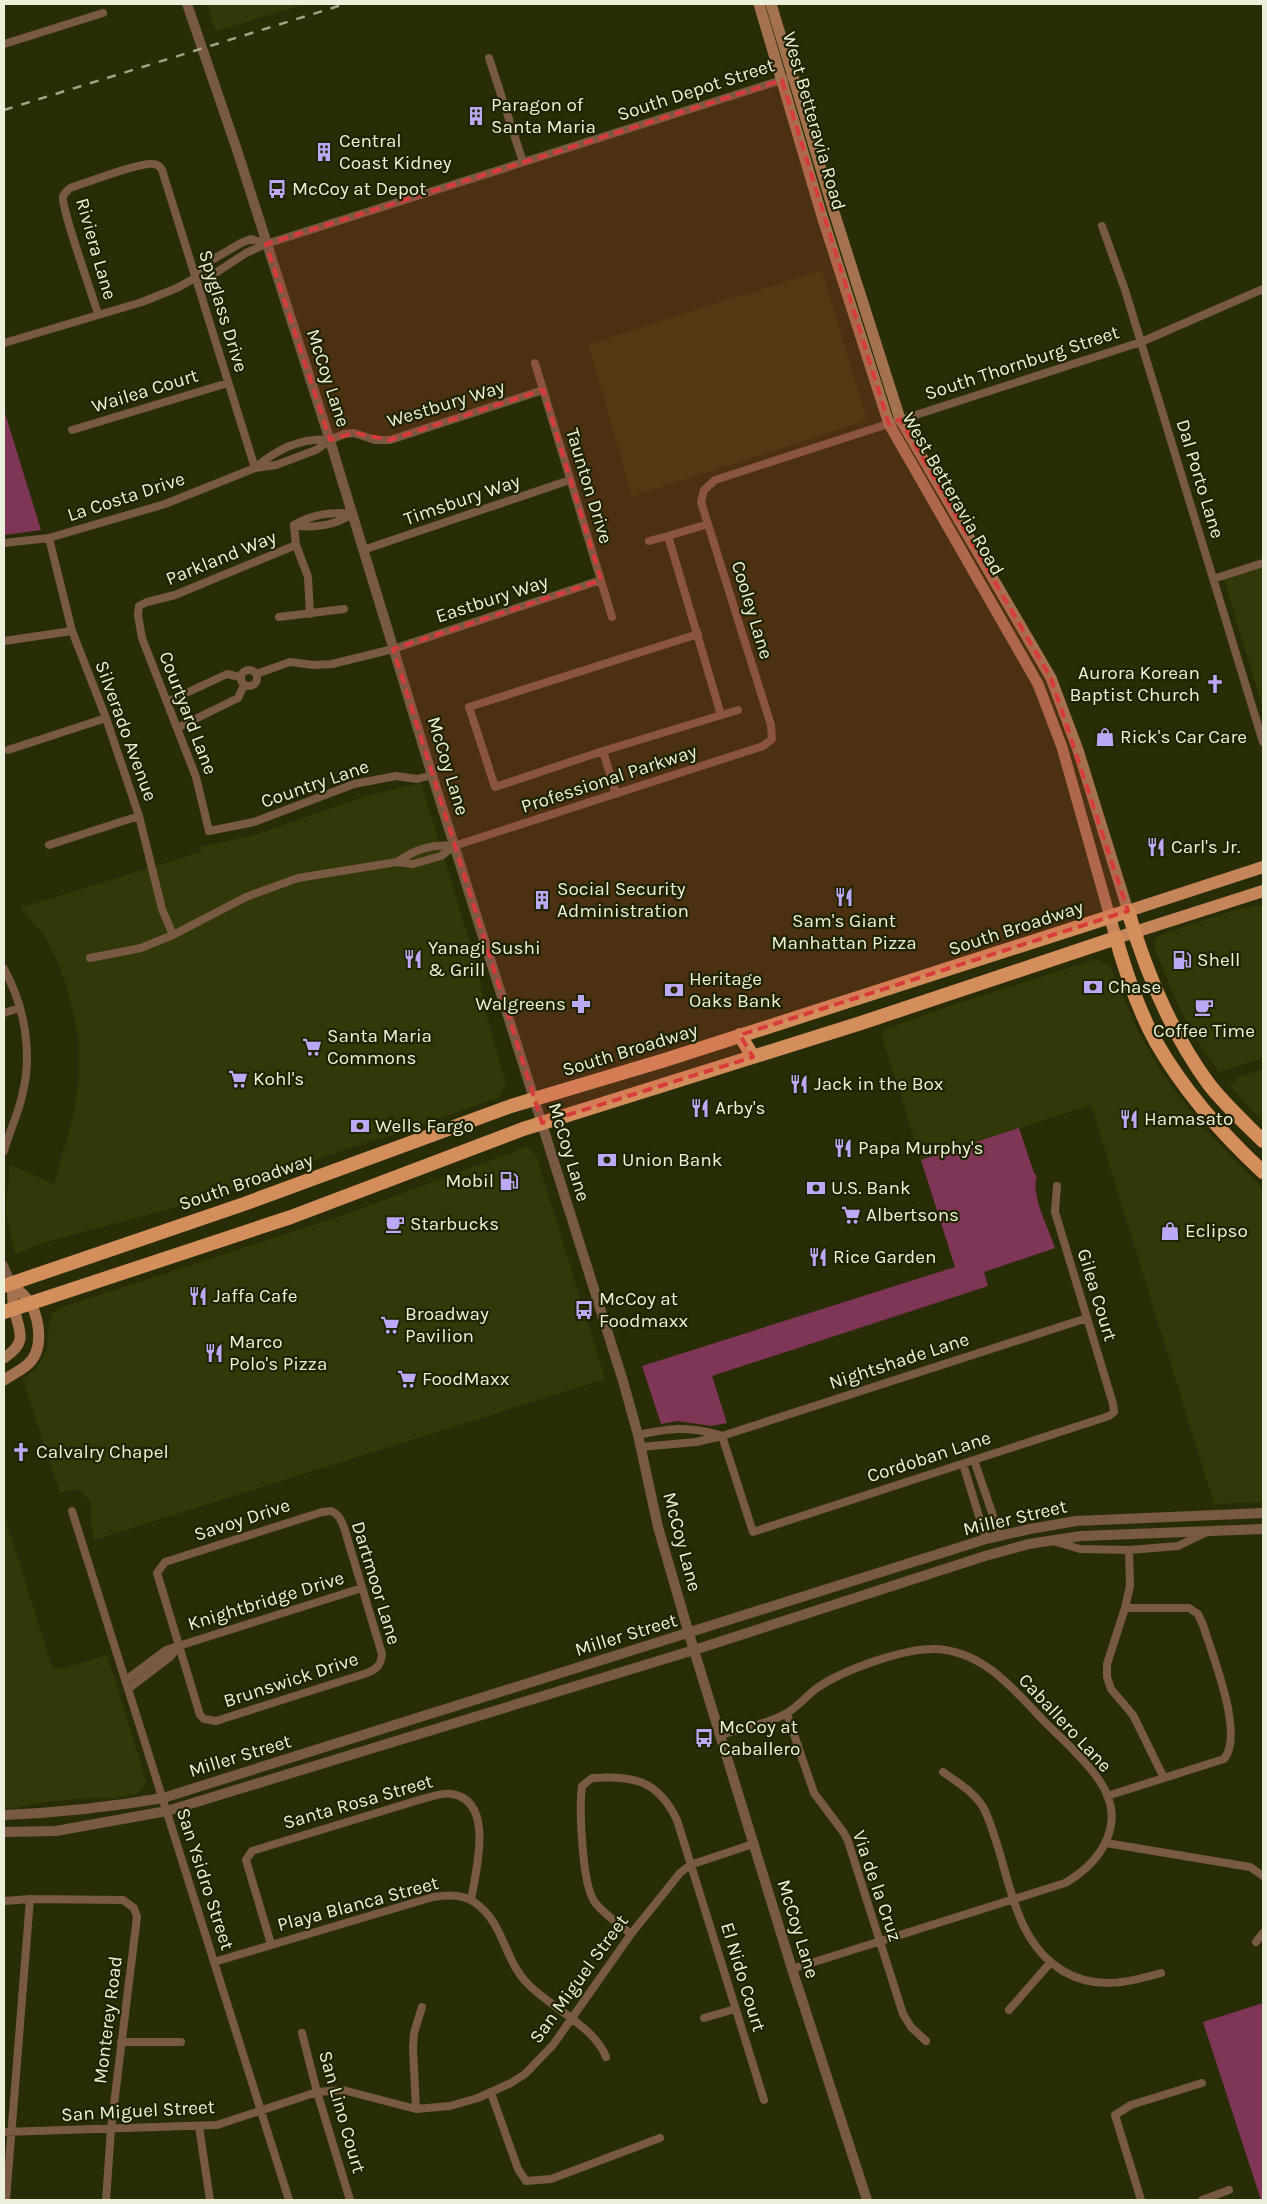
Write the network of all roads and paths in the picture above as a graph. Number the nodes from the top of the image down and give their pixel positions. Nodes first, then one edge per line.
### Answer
1 (188, 4) edge
2 (759, 4) edge
3 (772, 4) edge
4 (103, 13) dead end
5 (4, 44) edge
6 (489, 58) dead end
7 (788, 78) junction
8 (522, 162) junction
9 (64, 194) joint
10 (1102, 226) dead end
11 (266, 244) junction
12 (195, 278) junction
13 (1263, 289) edge
14 (98, 314) junction
15 (1140, 342) junction
16 (4, 343) edge
17 (535, 364) dead end
18 (228, 383) junction
19 (543, 390) junction
20 (900, 419) junction
21 (889, 424) junction
22 (72, 430) dead end
23 (330, 440) junction
24 (255, 468) junction
25 (570, 480) junction
26 (704, 490) joint
27 (352, 514) junction
28 (708, 524) junction
29 (668, 536) junction
30 (49, 538) junction
31 (649, 541) dead end
32 (4, 543) edge
33 (296, 545) junction
34 (363, 550) junction
35 (1263, 563) edge
36 (1213, 579) junction
37 (601, 580) junction
38 (140, 606) joint
39 (344, 609) dead end
40 (310, 614) junction
41 (279, 617) dead end
42 (612, 618) dead end
43 (72, 631) junction
44 (698, 634) junction
45 (4, 641) edge
46 (393, 649) junction
47 (256, 674) junction
48 (240, 677) junction
49 (244, 685) junction
50 (167, 702) junction
51 (738, 710) dead end
52 (721, 715) junction
53 (106, 718) junction
54 (177, 728) junction
55 (772, 739) joint
56 (1263, 742) edge
57 (8, 750) dead end
58 (603, 750) junction
59 (432, 775) junction
60 (616, 794) junction
61 (139, 816) junction
62 (209, 831) joint
63 (49, 846) dead end
64 (454, 846) junction
65 (396, 862) junction
66 (1263, 867) edge
67 (1263, 891) edge
68 (1128, 911) junction
69 (1110, 917) junction
70 (1134, 932) junction
71 (173, 935) junction
72 (1116, 938) junction
73 (90, 958) dead end
74 (4, 969) edge
75 (19, 1008) junction
76 (4, 1013) edge
77 (746, 1033) junction
78 (753, 1057) junction
79 (534, 1098) junction
80 (542, 1124) junction
81 (1263, 1140) edge
82 (4, 1150) edge
83 (1263, 1172) edge
84 (1056, 1186) dead end
85 (4, 1265) edge
86 (8, 1285) edge
87 (30, 1303) junction
88 (9, 1310) edge
89 (1087, 1318) junction
90 (4, 1358) edge
91 (4, 1380) edge
92 (1114, 1412) joint
93 (638, 1435) junction
94 (722, 1436) junction
95 (640, 1447) junction
96 (974, 1460) junction
97 (963, 1464) junction
98 (72, 1511) dead end
99 (1263, 1513) edge
100 (336, 1514) joint
101 (1263, 1529) edge
102 (1211, 1530) junction
103 (1000, 1536) junction
104 (986, 1539) junction
105 (1051, 1540) junction
106 (1129, 1550) junction
107 (362, 1588) junction
108 (1125, 1608) junction
109 (689, 1634) junction
110 (179, 1645) junction
111 (694, 1650) junction
112 (381, 1663) joint
113 (126, 1680) junction
114 (128, 1689) junction
115 (787, 1714) junction
116 (721, 1735) junction
117 (943, 1772) dead end
118 (1164, 1778) junction
119 (1107, 1796) junction
120 (163, 1798) junction
121 (167, 1811) junction
122 (4, 1815) edge
123 (4, 1832) edge
124 (1106, 1843) junction
125 (754, 1844) junction
126 (690, 1865) junction
127 (1263, 1876) edge
128 (30, 1899) junction
129 (1013, 1899) junction
130 (472, 1900) junction
131 (4, 1901) edge
132 (1263, 1933) edge
133 (631, 1934) junction
134 (880, 1942) junction
135 (1256, 1942) dead end
136 (271, 1944) junction
137 (214, 1962) junction
138 (1050, 1963) junction
139 (792, 1969) junction
140 (1162, 1973) dead end
141 (422, 2007) dead end
142 (735, 2009) junction
143 (1009, 2010) dead end
144 (704, 2018) dead end
145 (572, 2020) junction
146 (302, 2033) dead end
147 (926, 2041) dead end
148 (122, 2042) junction
149 (181, 2042) dead end
150 (606, 2057) dead end
151 (1202, 2083) dead end
152 (317, 2092) junction
153 (491, 2093) junction
154 (764, 2100) dead end
155 (416, 2109) junction
156 (261, 2110) junction
157 (200, 2127) junction
158 (111, 2129) junction
159 (4, 2132) edge
160 (13, 2132) junction
161 (660, 2138) dead end
162 (1228, 2190) dead end
163 (6, 2200) edge
164 (106, 2200) edge
165 (210, 2200) edge
166 (289, 2200) edge
167 (350, 2200) edge
168 (867, 2200) edge
169 (1141, 2200) edge
170 (1202, 2200) edge

1 - 11 street, McCoy Lane
2 - 7 main road, West Betteravia Road
3 - 7 main road, West Betteravia Road
4 - 5 street
6 - 8 street
7 - 8 street, South Depot Street
7 - 20 main road, West Betteravia Road
7 - 21 main road, West Betteravia Road
8 - 11 street, South Depot Street
9 - 12 street, Spyglass Drive
9 - 14 street, Riviera Lane
10 - 15 street, Dal Porto Lane
11 - 12 street
11 - 12 street
11 - 23 street, McCoy Lane
12 - 14 street
12 - 18 street, Spyglass Drive
13 - 15 street, South Thornburg Street
14 - 16 street
15 - 20 street, South Thornburg Street
15 - 36 street, Dal Porto Lane
17 - 19 street, Taunton Drive
18 - 22 street, Wailea Court
18 - 24 street, Spyglass Drive
19 - 23 street, Westbury Way
19 - 25 street, Taunton Drive
20 - 21 street, South Thornburg Street
20 - 68 main road, West Betteravia Road
21 - 26 street, South Thornburg Street
21 - 69 main road, West Betteravia Road
23 - 24 street, La Costa Drive
23 - 24 street, La Costa Drive
23 - 27 street, McCoy Lane
24 - 30 street, La Costa Drive
25 - 34 street, Timsbury Way
25 - 37 street, Taunton Drive
26 - 28 street, Cooley Lane
27 - 33 street, Parkland Way
27 - 34 street, McCoy Lane
28 - 29 street
28 - 55 street, Cooley Lane
29 - 31 street
29 - 44 street
30 - 32 street, La Costa Drive
30 - 43 street, Silverado Avenue
33 - 38 street, Parkland Way
33 - 40 street
34 - 46 street, McCoy Lane
35 - 36 street
36 - 56 street, Dal Porto Lane
37 - 42 street, Taunton Drive
37 - 46 street, Eastbury Way
38 - 50 street, Courtyard Lane
39 - 40 street
40 - 41 street
43 - 45 street
43 - 53 street, Silverado Avenue
44 - 52 street
44 - 58 street
46 - 47 street, Eastbury Way
46 - 59 street, McCoy Lane
47 - 48 street
47 - 49 street
48 - 49 street
48 - 50 street
49 - 54 street
50 - 54 street, Courtyard Lane
51 - 52 street
52 - 58 street
53 - 57 street
53 - 61 street, Silverado Avenue
54 - 62 street, Courtyard Lane
55 - 60 street, Professional Parkway
58 - 60 street
59 - 62 street, Country Lane
59 - 64 street, McCoy Lane
60 - 64 street, Professional Parkway
61 - 63 street
61 - 71 street, Silverado Avenue
64 - 65 street, Professional Parkway
64 - 65 street, Professional Parkway
64 - 79 street, McCoy Lane
65 - 71 street, Professional Parkway
66 - 68 main road, South Broadway
67 - 70 main road
68 - 69 highway, South Broadway
68 - 70 highway, West Betteravia Road
69 - 72 main road, West Betteravia Road
69 - 77 highway, South Broadway
70 - 72 main road
70 - 81 highway, West Betteravia Road
71 - 73 street, Professional Parkway
72 - 78 highway
72 - 83 highway
74 - 75 street
75 - 76 street
75 - 82 street
77 - 78 highway
77 - 79 highway, South Broadway
78 - 80 highway
79 - 80 street, McCoy Lane
79 - 86 highway, South Broadway
80 - 87 highway
80 - 93 street, McCoy Lane
84 - 89 street, Gilea Court
85 - 86 street
86 - 87 main road
86 - 88 main road
87 - 88 highway
87 - 91 main road
88 - 90 main road
89 - 92 street, Gilea Court
89 - 94 street, Nightshade Lane
92 - 96 street, Cordoban Lane
93 - 94 street
93 - 95 street, McCoy Lane
94 - 95 street, Nightshade Lane
94 - 97 street, Cordoban Lane
95 - 109 street, McCoy Lane
96 - 97 street, Cordoban Lane
96 - 103 street
97 - 104 street
98 - 113 street, San Ysidro Street
99 - 103 street, Miller Street
100 - 107 street, Dartmoor Lane
100 - 110 street, Savoy Drive
101 - 102 street, Miller Street
102 - 105 street, Miller Street
102 - 106 street, Miller Street
103 - 104 street, Miller Street
104 - 109 street, Miller Street
105 - 106 street, Miller Street
105 - 111 street, Miller Street
106 - 108 street
107 - 110 street, Knightbridge Drive
107 - 112 street, Dartmoor Lane
108 - 118 street
108 - 118 street
109 - 111 street, McCoy Lane
109 - 120 street, Miller Street
110 - 112 street, Brunswick Drive
110 - 113 street, Knightbridge Drive
110 - 114 street, Knightbridge Drive
111 - 116 street, McCoy Lane
111 - 121 street, Miller Street
113 - 114 street, San Ysidro Street
114 - 120 street, San Ysidro Street
115 - 116 street, Caballero Lane
115 - 119 street, Caballero Lane
115 - 134 street, Via de la Cruz
116 - 125 street, McCoy Lane
117 - 129 street
118 - 119 street
119 - 124 street, Caballero Lane
120 - 121 street, San Ysidro Street
120 - 122 street, Miller Street
121 - 123 street, Miller Street
121 - 137 street, San Ysidro Street
124 - 127 street
124 - 129 street, Caballero Lane
125 - 126 street, San Miguel Street
125 - 139 street, McCoy Lane
126 - 133 street, San Miguel Street
126 - 133 street, El Nido Court
126 - 142 street, El Nido Court
128 - 131 street
128 - 148 street, Monterey Road
128 - 160 street
129 - 134 street, Caballero Lane
129 - 138 street
130 - 136 street, Playa Blanca Street
130 - 136 street, Santa Rosa Street
130 - 145 street
132 - 135 street
133 - 145 street, San Miguel Street
134 - 139 street, Caballero Lane
134 - 147 street, Via de la Cruz
136 - 137 street, Playa Blanca Street
137 - 156 street, San Ysidro Street
138 - 140 street
138 - 143 street
139 - 168 street, McCoy Lane
141 - 155 street
142 - 144 street
142 - 154 street, El Nido Court
145 - 150 street
145 - 153 street, San Miguel Street
146 - 152 street, San Lino Court
148 - 149 street
148 - 158 street, Monterey Road
151 - 169 street
152 - 155 street, San Miguel Street
152 - 156 street, San Miguel Street
152 - 167 street, San Lino Court
153 - 155 street, San Miguel Street
153 - 161 street
156 - 157 street, San Miguel Street
156 - 166 street, San Ysidro Street
157 - 158 street, San Miguel Street
157 - 165 street
158 - 160 street, San Miguel Street
158 - 164 street, Monterey Road
159 - 160 street, San Miguel Street
160 - 163 street
162 - 170 street

